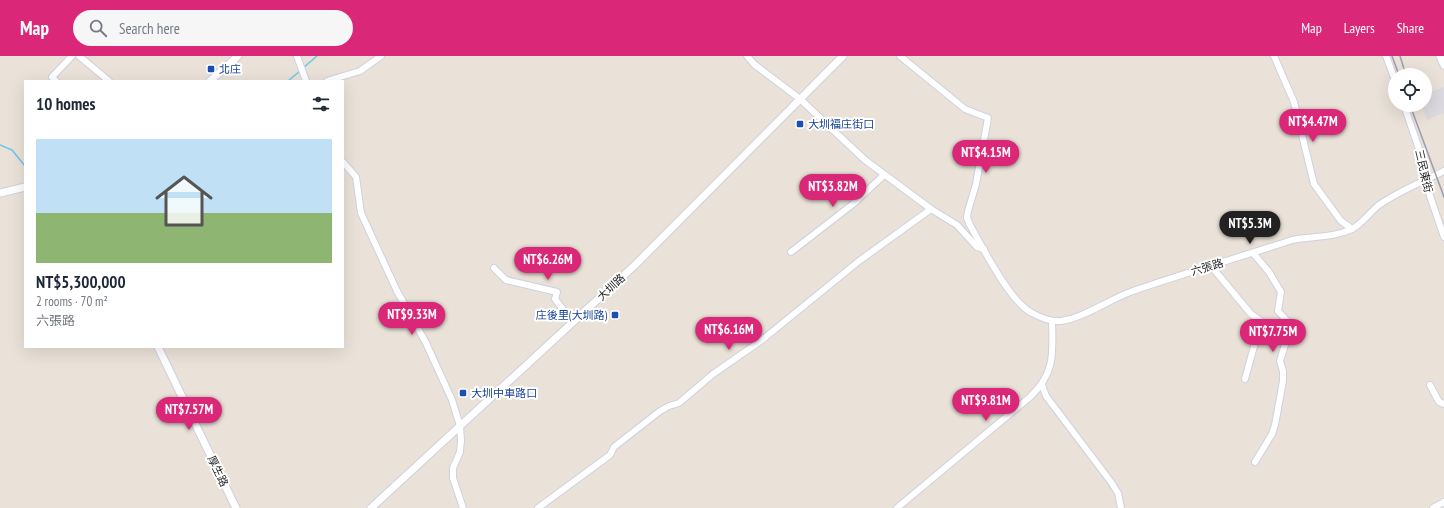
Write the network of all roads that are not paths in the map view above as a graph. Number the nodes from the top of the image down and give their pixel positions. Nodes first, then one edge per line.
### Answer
1 (72, 56) edge
2 (79, 56) edge
3 (238, 56) edge
4 (297, 56) edge
5 (381, 56) edge
6 (747, 56) edge
7 (842, 56) edge
8 (900, 56) edge
9 (1274, 56) edge
10 (1386, 56) edge
11 (1440, 56) edge
12 (1444, 65) edge
13 (1390, 68) edge
14 (55, 80) edge
15 (108, 80) edge
16 (211, 80) edge
17 (306, 80) edge
18 (330, 80) edge
19 (800, 99) junction
20 (1406, 112) edge
21 (344, 163) edge
22 (1444, 171) edge
23 (884, 175) junction
24 (1427, 179) junction
25 (24, 187) edge
26 (0, 193) edge
27 (931, 209) junction
28 (1352, 229) junction
29 (1444, 237) edge
30 (984, 249) junction
31 (791, 252) dead end
32 (1253, 253) junction
33 (1211, 266) junction
34 (494, 268) dead end
35 (573, 322) junction
36 (1052, 322) junction
37 (158, 348) edge
38 (1245, 379) dead end
39 (1042, 385) junction
40 (1430, 385) dead end
41 (1444, 404) edge
42 (460, 426) junction
43 (1255, 462) dead end
44 (1444, 502) edge
45 (236, 508) edge
46 (371, 508) edge
47 (463, 508) edge
48 (538, 508) edge
49 (897, 508) edge
50 (1120, 508) edge
51 (1433, 508) edge

1 - 14 street
2 - 15 street
3 - 16 street
4 - 17 street
5 - 18 street
6 - 19 street
7 - 19 street, 大圳路
8 - 30 street
9 - 28 street
10 - 13 street
11 - 12 street
19 - 23 street
19 - 35 street, 大圳路
20 - 24 street, 三民東街
21 - 42 street
22 - 24 street, 六張路
23 - 27 street
23 - 31 street
24 - 28 street, 六張路
24 - 29 street, 三民東街
25 - 26 street
27 - 30 street
27 - 48 street
28 - 32 street, 六張路
30 - 36 street
32 - 33 street, 六張路
32 - 43 street
33 - 36 street, 六張路
33 - 38 street
34 - 35 street
35 - 42 street, 大圳路
36 - 39 street
37 - 45 street, 厚生路
39 - 49 street
39 - 50 street
40 - 41 street
42 - 46 street, 大圳路
42 - 47 street
44 - 51 street

